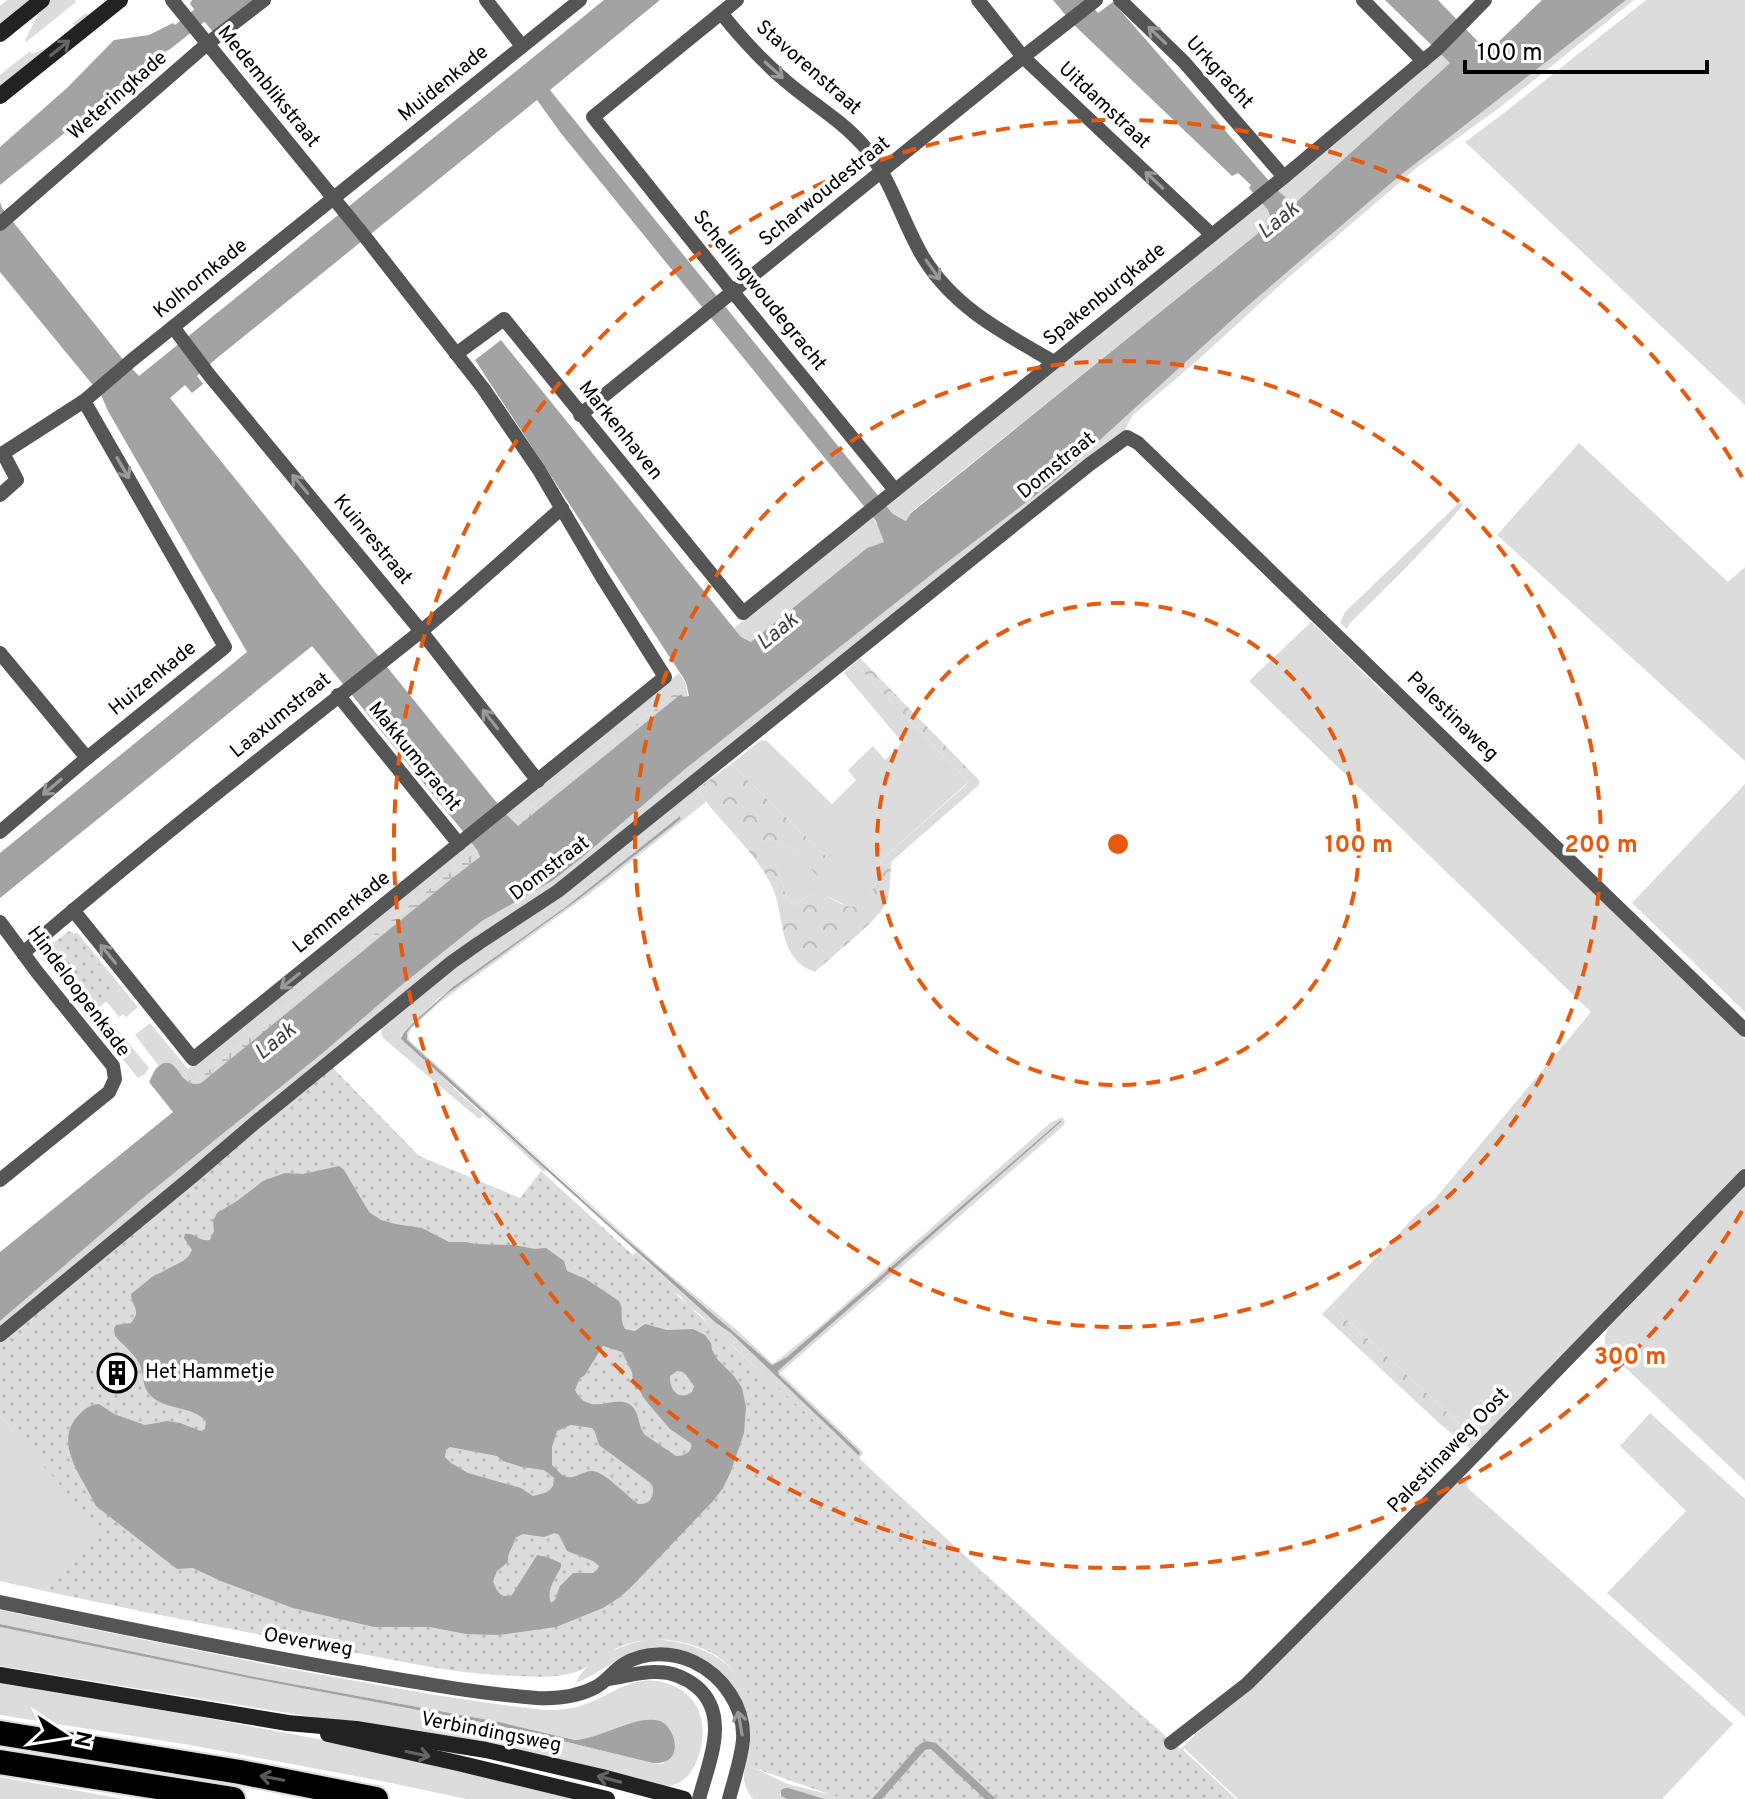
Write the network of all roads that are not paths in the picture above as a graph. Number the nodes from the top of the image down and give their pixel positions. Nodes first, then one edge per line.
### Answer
1 (42, 0) edge
2 (120, 0) edge
3 (172, 0) edge
4 (264, 0) edge
5 (486, 0) edge
6 (580, 0) edge
7 (737, 0) edge
8 (978, 0) edge
9 (1095, 0) edge
10 (1120, 0) edge
11 (1363, 0) edge
12 (1485, 0) edge
13 (721, 13) junction
14 (0, 34) edge
15 (203, 39) junction
16 (522, 46) junction
17 (1023, 57) junction
18 (1423, 61) junction
19 (0, 96) edge
20 (882, 171) junction
21 (1284, 177) junction
22 (338, 204) junction
23 (0, 224) edge
24 (1211, 234) junction
25 (729, 296) junction
26 (177, 332) junction
27 (456, 354) junction
28 (1054, 362) junction
29 (89, 396) junction
30 (580, 415) junction
31 (1127, 437) joint
32 (2, 454) edge
33 (890, 494) junction
34 (0, 495) edge
35 (562, 508) junction
36 (743, 613) joint
37 (421, 631) junction
38 (0, 653) edge
39 (342, 692) junction
40 (87, 758) junction
41 (538, 781) junction
42 (0, 832) edge
43 (459, 844) junction
44 (73, 910) junction
45 (0, 922) edge
46 (23, 953) junction
47 (1745, 1030) edge
48 (1745, 1176) edge
49 (0, 1180) edge
50 (0, 1335) edge
51 (0, 1602) edge
52 (0, 1675) edge
53 (607, 1679) junction
54 (288, 1723) junction
55 (0, 1733) edge
56 (1171, 1743) dead end
57 (0, 1762) edge
58 (233, 1799) edge
59 (376, 1799) edge
60 (607, 1799) edge
61 (684, 1799) edge
62 (699, 1799) edge
63 (729, 1799) edge

1 - 14 main road
19 -> 2 main road
3 - 15 street, Medemblikstraat
4 - 15 street, Weteringkade
5 - 16 street
6 - 16 street, Muidenkade
7 - 13 street
8 - 17 street, Uitdamstraat
9 - 17 street, Scharwoudestraat
21 -> 10 street, Urkgracht
11 - 18 street
12 - 18 street, Spakenburgkade
13 -> 20 street, Stavorenstraat
13 - 25 street, Schellingwoudegracht
15 - 22 street, Medemblikstraat
15 - 23 street, Weteringkade
16 - 22 street, Muidenkade
17 - 20 street, Scharwoudestraat
24 -> 17 street, Uitdamstraat
18 - 21 street, Spakenburgkade
20 - 25 street, Scharwoudestraat
20 -> 28 street, Stavorenstraat
21 - 24 street, Spakenburgkade
22 - 26 street, Kolhornkade
22 - 27 street
24 - 28 street, Spakenburgkade
25 - 30 street, Scharwoudestraat
25 - 33 street, Schellingwoudegracht
26 - 29 street, Kolhornkade
37 -> 26 street, Kuinrestraat
27 - 30 street, Markenhaven
27 - 35 street
28 - 33 street, Spakenburgkade
29 - 32 street, Kolhornkade
29 -> 40 street, Huizenkade
30 - 36 street, Markenhaven
31 - 47 street, Palestinaweg
31 - 50 street, Domstraat
32 - 34 street
33 - 36 street, Spakenburgkade
35 - 37 street, Laaxumstraat
35 - 41 street, Lemmerkade
37 - 39 street, Laaxumstraat
41 -> 37 street, Kuinrestraat
38 - 40 street
39 - 43 street, Makkumgracht
39 - 44 street, Laaxumstraat
40 -> 42 street, Huizenkade
41 - 43 street, Lemmerkade
43 -> 44 street, Lemmerkade
44 - 46 street, Laaxumstraat
45 - 46 street, Hindeloopenkade
46 - 49 street, Hindeloopenkade
48 - 56 street, Palestinaweg Oost
51 - 53 street, Oeverweg
52 - 54 main road, Verbindingsweg
53 - 62 street, Oeverweg
63 -> 53 street, Oeverweg
54 -> 60 main road, Verbindingsweg
61 -> 54 main road, Verbindingsweg
59 -> 55 highway
57 - 58 highway

